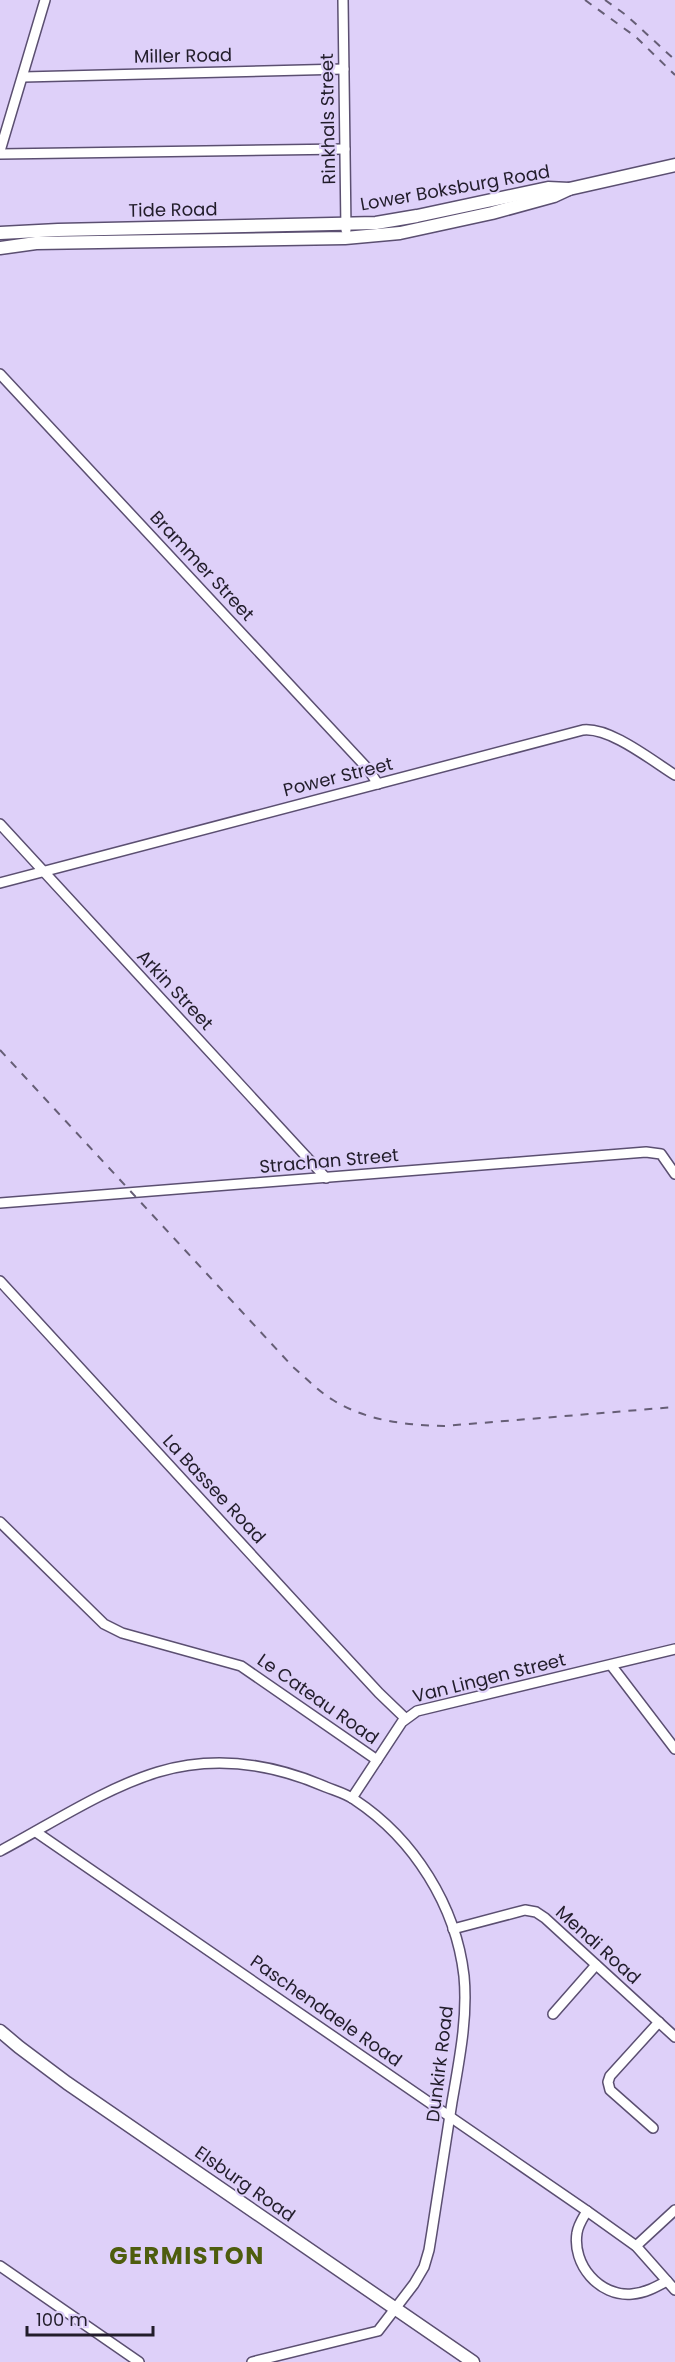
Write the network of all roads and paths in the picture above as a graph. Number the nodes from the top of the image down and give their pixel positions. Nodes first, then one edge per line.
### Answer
1 (45, 0) edge
2 (343, 0) edge
3 (344, 69) junction
4 (23, 77) junction
5 (345, 149) junction
6 (0, 152) edge
7 (675, 165) edge
8 (569, 189) junction
9 (346, 225) junction
10 (0, 233) edge
11 (345, 238) junction
12 (0, 248) edge
13 (0, 374) edge
14 (675, 775) edge
15 (378, 784) junction
16 (0, 824) edge
17 (43, 872) junction
18 (0, 883) edge
19 (675, 1174) edge
20 (326, 1178) junction
21 (0, 1203) edge
22 (0, 1281) edge
23 (0, 1522) edge
24 (675, 1649) edge
25 (611, 1665) junction
26 (405, 1718) junction
27 (675, 1749) edge
28 (377, 1760) junction
29 (352, 1798) junction
30 (36, 1832) junction
31 (0, 1851) edge
32 (453, 1929) junction
33 (596, 1965) junction
34 (553, 2014) dead end
35 (659, 2022) junction
36 (0, 2031) edge
37 (675, 2037) edge
38 (450, 2117) junction
39 (653, 2128) dead end
40 (675, 2210) edge
41 (587, 2211) junction
42 (636, 2246) junction
43 (0, 2266) edge
44 (667, 2281) junction
45 (675, 2290) edge
46 (397, 2308) junction
47 (139, 2362) edge
48 (252, 2362) edge
49 (473, 2362) edge

1 - 4 street
2 - 3 street, Rinkhals Street
3 - 4 street, Miller Road
3 - 5 street, Rinkhals Street
4 - 6 street
5 - 6 street
5 - 9 street, Rinkhals Street
7 - 8 main road, Lower Boksburg Road
8 - 9 main road, Lower Boksburg Road
8 - 11 main road, Lower Boksburg Road
9 - 10 main road, Tide Road
9 - 11 street, Rinkhals Street
11 - 12 main road, Tide Road
13 - 15 street, Brammer Street
14 - 15 street, Power Street
15 - 17 street, Power Street
16 - 17 street, Arkin Street
17 - 18 street, Power Street
17 - 20 street, Arkin Street
19 - 20 street, Strachan Street
20 - 21 street, Strachan Street
22 - 26 street, La Bassee Road
23 - 28 street, Le Cateau Road
24 - 25 street, Van Lingen Street
25 - 26 street, Van Lingen Street
25 - 27 street
26 - 28 street, Van Lingen Street
28 - 29 street, Van Lingen Street
29 - 30 street, Dunkirk Road
29 - 32 street, Dunkirk Road
30 - 31 street, Dunkirk Road
30 - 38 street, Paschendaele Road
32 - 33 street, Mendi Road
32 - 38 street, Dunkirk Road
33 - 34 street
33 - 35 street, Mendi Road
35 - 37 street, Mendi Road
35 - 39 street
36 - 46 main road, Elsburg Road
38 - 41 street, Paschendaele Road
38 - 46 street, Dunkirk Road
40 - 42 street
41 - 42 street, Paschendaele Road
41 - 44 street
42 - 44 street, Paschendaele Road
43 - 47 street
44 - 45 street, Paschendaele Road
46 - 48 street, Dunkirk Road
46 - 49 main road, Elsburg Road

